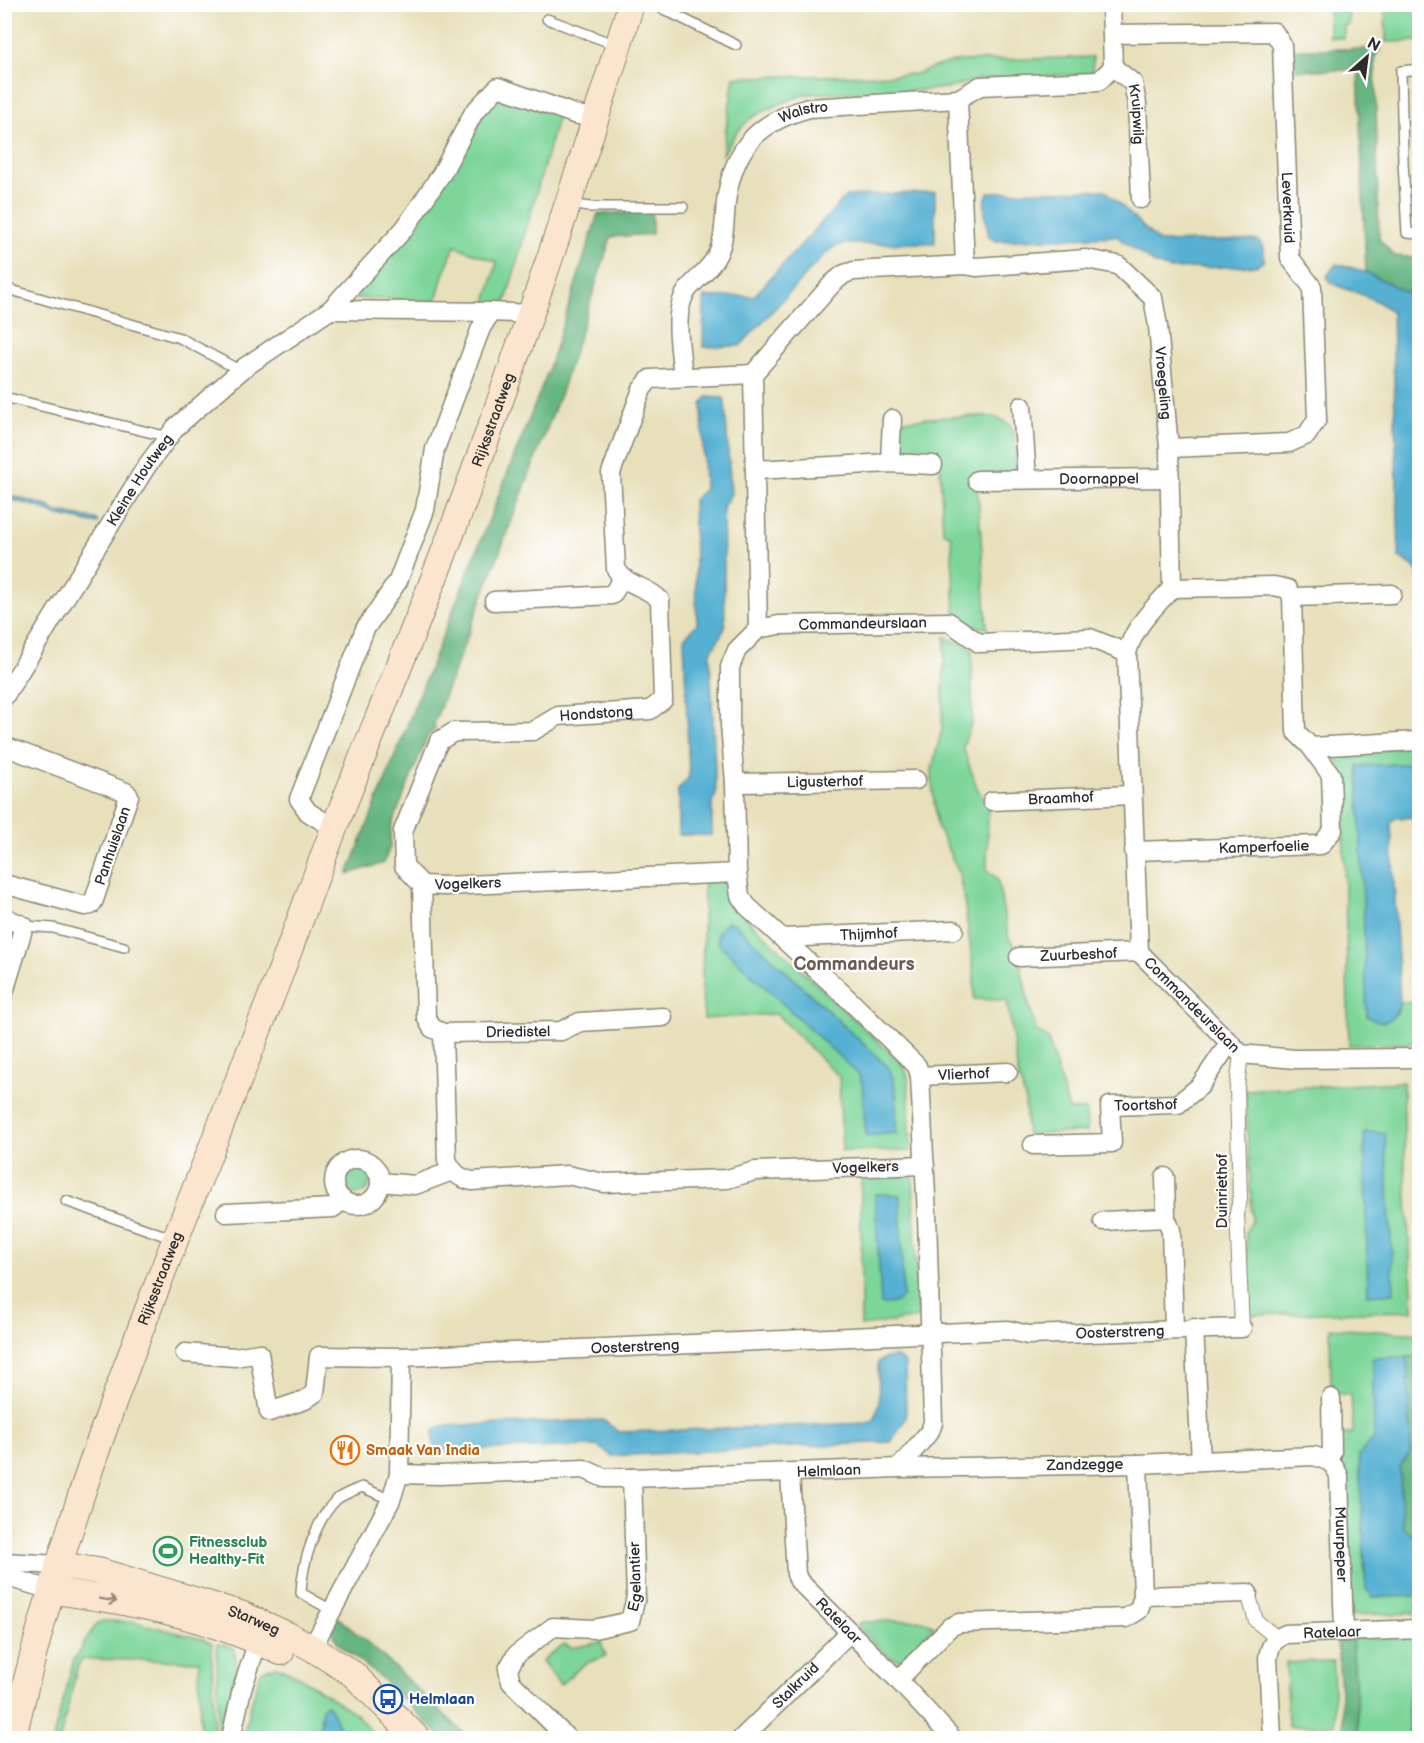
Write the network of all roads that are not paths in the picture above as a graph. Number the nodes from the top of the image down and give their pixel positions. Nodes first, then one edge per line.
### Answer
1 (631, 4) edge
2 (653, 4) edge
3 (1111, 4) edge
4 (547, 19) dead end
5 (1112, 34) junction
6 (736, 45) dead end
7 (618, 46) junction
8 (1113, 67) junction
9 (1419, 69) edge
10 (958, 99) junction
11 (596, 119) junction
12 (1141, 199) dead end
13 (569, 204) junction
14 (683, 207) dead end
15 (1419, 234) edge
16 (965, 265) junction
17 (4, 288) edge
18 (330, 310) junction
19 (491, 312) junction
20 (531, 314) junction
21 (241, 371) junction
22 (753, 374) junction
23 (683, 377) junction
24 (4, 397) edge
25 (1022, 406) dead end
26 (892, 419) dead end
27 (169, 437) junction
28 (1169, 448) junction
29 (890, 463) junction
30 (933, 465) dead end
31 (755, 470) junction
32 (1170, 478) junction
33 (1027, 479) junction
34 (977, 480) dead end
35 (622, 579) junction
36 (1172, 588) junction
37 (1392, 594) dead end
38 (1292, 597) junction
39 (494, 601) dead end
40 (758, 628) junction
41 (1127, 653) junction
42 (4, 697) edge
43 (1417, 741) dead end
44 (4, 746) edge
45 (1311, 747) junction
46 (916, 780) dead end
47 (735, 783) junction
48 (1131, 795) junction
49 (992, 801) dead end
50 (334, 828) junction
51 (1134, 851) junction
52 (737, 873) junction
53 (4, 884) edge
54 (422, 885) junction
55 (4, 917) edge
56 (24, 926) junction
57 (954, 930) dead end
58 (783, 938) junction
59 (124, 947) dead end
60 (1139, 952) junction
61 (10, 953) edge
62 (1019, 957) dead end
63 (4, 993) edge
64 (663, 1017) dead end
65 (443, 1033) junction
66 (1236, 1048) junction
67 (1419, 1058) edge
68 (1008, 1072) dead end
69 (920, 1076) junction
70 (1033, 1145) dead end
71 (925, 1165) junction
72 (452, 1171) junction
73 (1165, 1177) dead end
74 (380, 1182) junction
75 (343, 1200) junction
76 (66, 1201) dead end
77 (226, 1213) dead end
78 (1166, 1218) junction
79 (1103, 1221) dead end
80 (176, 1240) junction
81 (1194, 1328) junction
82 (1242, 1328) joint
83 (1174, 1329) junction
84 (930, 1334) junction
85 (184, 1353) dead end
86 (401, 1357) junction
87 (1331, 1398) dead end
88 (1326, 1460) junction
89 (1201, 1461) junction
90 (1138, 1464) junction
91 (898, 1468) junction
92 (790, 1473) junction
93 (399, 1474) junction
94 (632, 1478) junction
95 (391, 1500) junction
96 (4, 1562) edge
97 (58, 1565) junction
98 (4, 1576) edge
99 (51, 1590) junction
100 (1248, 1593) joint
101 (1143, 1596) junction
102 (331, 1610) junction
103 (1419, 1629) edge
104 (1344, 1632) junction
105 (849, 1633) junction
106 (1277, 1638) junction
107 (258, 1641) junction
108 (312, 1648) junction
109 (898, 1680) junction
110 (13, 1738) edge
111 (231, 1738) edge
112 (405, 1738) edge
113 (417, 1738) edge
114 (567, 1738) edge
115 (742, 1738) edge
116 (952, 1738) edge
117 (1272, 1738) edge

1 - 7 main road, Rijksstraatweg
2 - 6 lane
3 - 5 street, Kruipwilg
4 - 7 lane
5 - 8 street, Kruipwilg
5 - 28 street, Leverkruid
7 - 11 main road, Rijksstraatweg
8 - 10 street, Walstro
8 - 12 street, Kruipwilg
9 - 15 lane
10 - 16 street
10 - 23 street, Walstro
11 - 13 main road, Rijksstraatweg
11 - 18 street, Kleine Houtweg
13 - 14 lane
13 - 20 main road, Rijksstraatweg
16 - 22 street, Vroegeling
16 - 28 street, Vroegeling
17 - 21 lane
18 - 19 street
18 - 21 street, Kleine Houtweg
19 - 20 street
19 - 50 street
20 - 50 main road, Rijksstraatweg
21 - 27 street, Kleine Houtweg
22 - 23 street
22 - 31 street
23 - 35 street
24 - 27 lane
25 - 33 street
26 - 29 street
27 - 42 street, Kleine Houtweg
28 - 32 street, Vroegeling
29 - 30 street
29 - 31 street
31 - 40 street
32 - 33 street, Doornappel
32 - 36 street, Vroegeling
33 - 34 street, Doornappel
35 - 39 street
35 - 54 street, Hondstong
36 - 38 street
36 - 41 street
37 - 38 street
38 - 45 street, Kamperfoelie
40 - 41 street, Commandeurslaan
40 - 47 street
41 - 48 street, Commandeurslaan
43 - 45 street
44 - 53 street, Panhuislaan
45 - 51 street, Kamperfoelie
46 - 47 street, Ligusterhof
47 - 52 street
48 - 49 street, Braamhof
48 - 51 street, Commandeurslaan
50 - 80 main road, Rijksstraatweg
51 - 60 street, Commandeurslaan
52 - 54 street, Vogelkers
52 - 58 street
54 - 65 street, Vogelkers
55 - 56 street
56 - 59 lane
56 - 61 street
57 - 58 street, Thijmhof
58 - 69 street
60 - 62 street, Zuurbeshof
60 - 66 street, Commandeurslaan
61 - 63 street
64 - 65 street, Driedistel
65 - 72 street
66 - 67 street, Commandeurslaan
66 - 70 street, Toortshof
66 - 82 street, Duinriethof
68 - 69 street, Vlierhof
69 - 71 street
71 - 72 street, Vogelkers
71 - 84 street
72 - 74 street
73 - 78 street, Oosterstreng
74 - 75 street
74 - 75 street
75 - 77 street
76 - 80 lane
78 - 79 street
78 - 83 street, Oosterstreng
80 - 97 main road, Rijksstraatweg
81 - 82 street, Oosterstreng
81 - 83 street, Oosterstreng
81 - 89 street
83 - 84 street, Oosterstreng
84 - 86 street, Oosterstreng
84 - 91 street
85 - 86 street, Oosterstreng
86 - 93 street
87 - 88 street
88 - 89 street
88 - 104 street, Muurpeper
89 - 90 street
90 - 91 street, Zandzegge
90 - 101 street, Zandzegge
91 - 92 street, Helmlaan
92 - 94 street, Helmlaan
92 - 105 street, Ratelaar
93 - 94 street, Helmlaan
93 - 95 street
94 - 114 street, Egelantier
95 - 102 street
95 - 102 lane
96 - 97 street
97 - 99 main road, Rijksstraatweg
97 - 108 main road, Starweg
98 - 99 street
99 -> 107 main road, Starweg
99 - 110 main road, Rijksstraatweg
100 - 101 street
100 - 106 street
101 - 109 street
102 - 108 street
103 - 104 street, Ratelaar
104 - 106 street, Ratelaar
105 - 109 street, Ratelaar
105 - 115 street, Stalkruid
106 - 117 street
107 - 108 main road
107 - 111 street
107 - 112 main road, Starweg
108 - 113 main road, Starweg
109 - 116 street, Ratelaar

